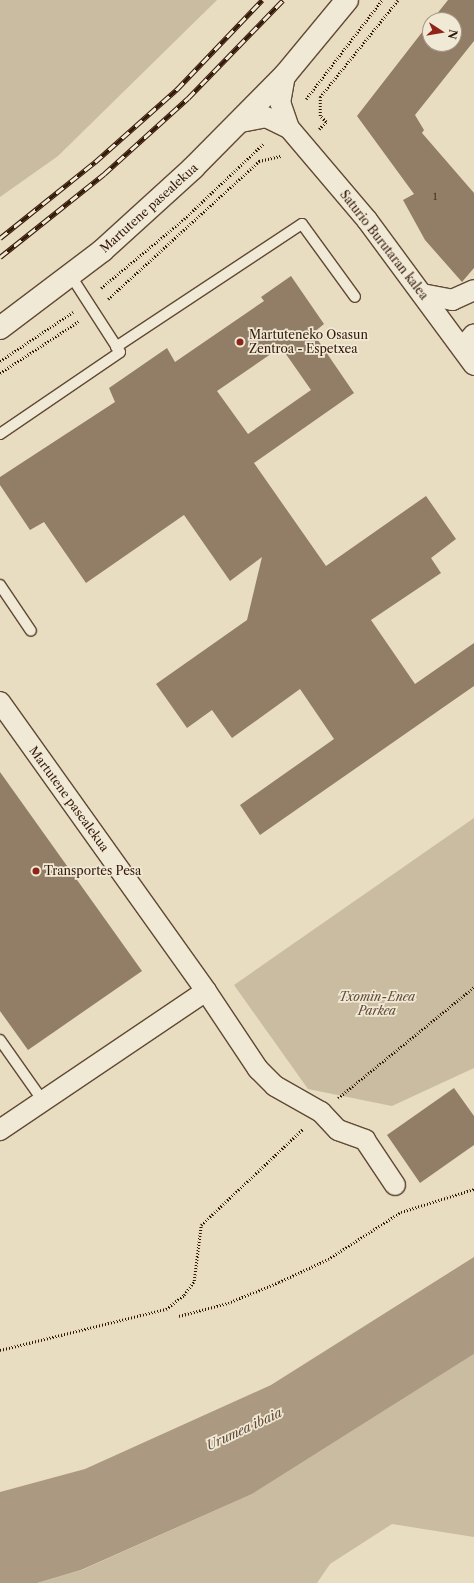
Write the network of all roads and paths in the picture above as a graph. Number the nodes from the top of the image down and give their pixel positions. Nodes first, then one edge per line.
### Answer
1 (347, 0) edge
2 (382, 0) edge
3 (398, 0) edge
4 (285, 75) junction
5 (305, 104) dead end
6 (242, 122) junction
7 (289, 128) junction
8 (316, 131) dead end
9 (268, 141) dead end
10 (287, 154) dead end
11 (71, 276) junction
12 (474, 290) edge
13 (422, 294) junction
14 (355, 297) dead end
15 (88, 300) junction
16 (108, 300) dead end
17 (82, 318) dead end
18 (0, 328) edge
19 (468, 341) edge
20 (116, 347) junction
21 (0, 361) edge
22 (474, 365) edge
23 (0, 373) edge
24 (0, 434) edge
25 (0, 585) edge
26 (31, 630) dead end
27 (1, 705) edge
28 (206, 991) junction
29 (0, 1040) edge
30 (43, 1100) junction
31 (0, 1130) edge
32 (395, 1185) dead end
33 (474, 1189) edge
34 (210, 1214) dead end
35 (179, 1316) dead end
36 (0, 1350) edge

1 - 4 main road, Martutene pasealekua
2 - 5 path
3 - 8 path
4 - 6 main road, Martutene pasealekua
4 - 7 street
6 - 7 street
6 - 11 main road, Martutene pasealekua
7 - 13 street, Saturio Burutaran kalea
9 - 15 path
10 - 16 path
11 - 15 lane
11 - 18 main road, Martutene pasealekua
12 - 13 street
13 - 19 street, Saturio Burutaran kalea
14 - 20 lane
15 - 20 lane
15 - 21 path
17 - 23 path
19 - 22 street, Saturio Burutaran kalea
20 - 24 lane
25 - 26 lane
27 - 28 street, Martutene pasealekua
28 - 30 street
28 - 32 street, Martutene pasealekua
29 - 30 lane
30 - 31 street
33 - 35 path
34 - 36 path

